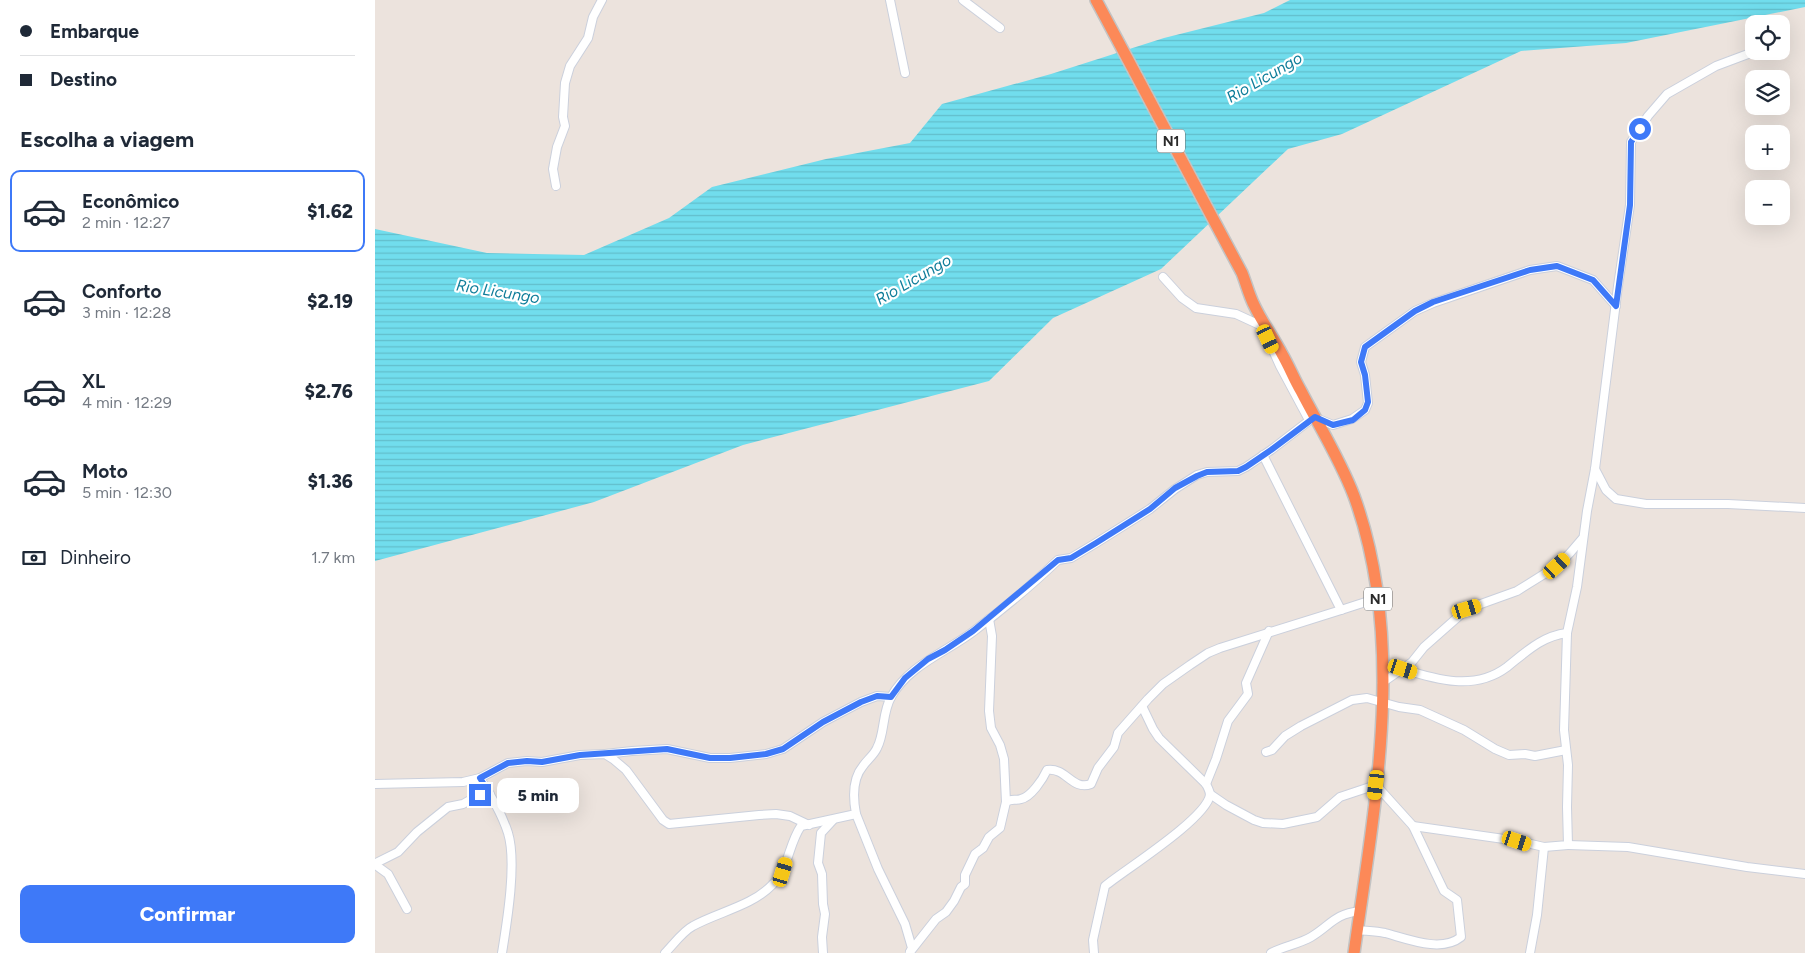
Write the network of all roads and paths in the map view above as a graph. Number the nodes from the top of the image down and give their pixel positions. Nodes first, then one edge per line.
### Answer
1 (602, 0) edge
2 (890, 0) edge
3 (963, 0) edge
4 (1098, 4) edge
5 (1000, 28) dead end
6 (1745, 55) edge
7 (905, 73) dead end
8 (556, 186) dead end
9 (1163, 277) dead end
10 (1616, 306) junction
11 (1312, 418) junction
12 (1263, 454) junction
13 (1595, 469) junction
14 (1805, 508) edge
15 (1583, 538) junction
16 (1378, 598) junction
17 (1341, 610) junction
18 (989, 619) junction
19 (1269, 631) junction
20 (1567, 633) junction
21 (1403, 669) junction
22 (1382, 683) junction
23 (891, 697) junction
24 (1382, 703) junction
25 (1142, 706) junction
26 (1566, 750) junction
27 (1266, 752) dead end
28 (605, 754) junction
29 (480, 778) junction
30 (375, 784) edge
31 (1206, 784) junction
32 (1376, 785) junction
33 (490, 794) junction
34 (1210, 794) junction
35 (1006, 802) junction
36 (856, 814) junction
37 (833, 820) junction
38 (809, 825) junction
39 (1413, 826) junction
40 (1568, 845) junction
41 (1543, 847) junction
42 (1805, 874) edge
43 (407, 909) dead end
44 (1360, 911) junction
45 (1357, 930) junction
46 (1450, 950) edge
47 (910, 952) edge
48 (502, 953) edge
49 (665, 953) edge
50 (823, 953) edge
51 (1094, 953) edge
52 (1271, 953) edge
53 (1354, 953) edge
54 (1530, 953) edge

1 - 8 street
2 - 7 street
3 - 5 street
4 - 11 highway, N1
6 - 10 street
9 - 11 street
10 - 11 street
10 - 13 street
11 - 12 street
11 - 16 highway, N1
12 - 17 street
12 - 18 street
13 - 14 street
13 - 15 street
15 - 20 street
15 - 21 street
16 - 17 street
16 - 22 highway, N1
17 - 19 street
18 - 23 street
18 - 35 street
19 - 25 street
19 - 31 street
20 - 21 street
20 - 26 street
21 - 22 street
22 - 24 highway, N1
23 - 28 street
23 - 36 street
24 - 26 street
24 - 27 street
24 - 32 highway, N1
25 - 31 street
25 - 35 street
26 - 40 street
28 - 29 street
28 - 38 street
29 - 30 street
29 - 33 street
31 - 34 street
32 - 34 street
32 - 39 street
32 - 44 highway, N1
33 - 43 street
33 - 48 street
34 - 51 street
35 - 47 street
36 - 37 street
36 - 47 street
37 - 38 street
37 - 50 street
38 - 49 street
39 - 41 street
39 - 46 street
40 - 41 street
40 - 42 street
41 - 54 street
44 - 45 highway, N1
44 - 52 street
45 - 46 street
45 - 53 highway, N1

